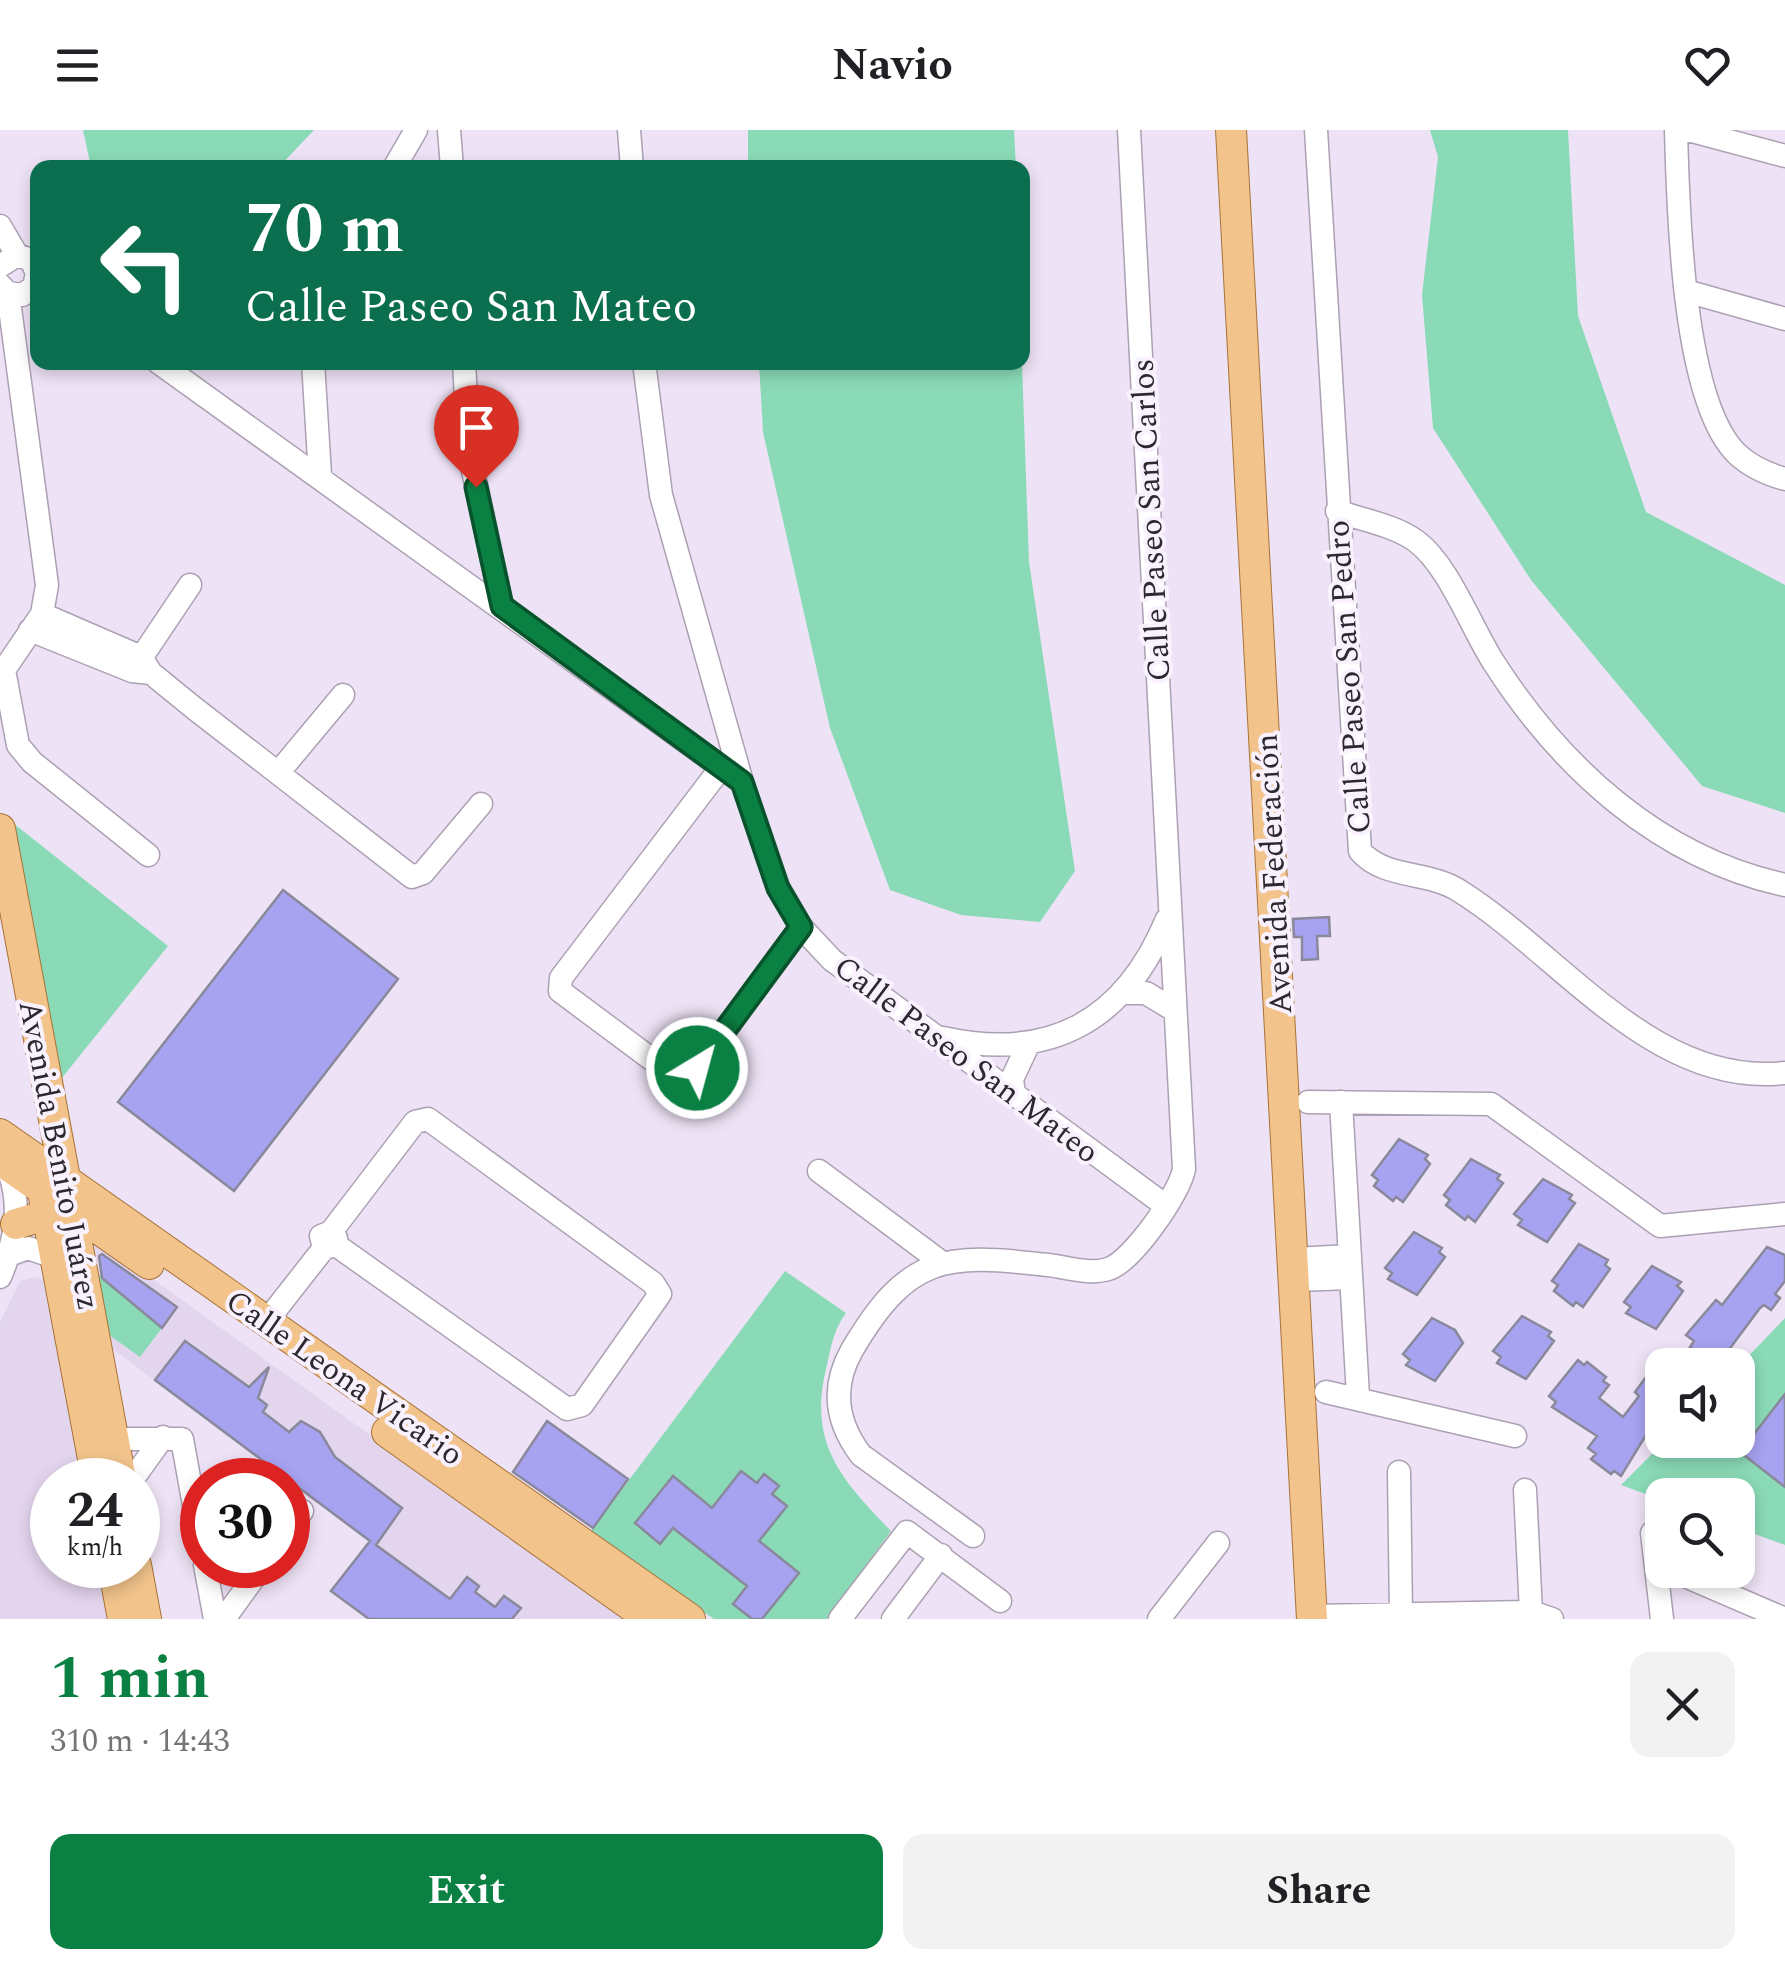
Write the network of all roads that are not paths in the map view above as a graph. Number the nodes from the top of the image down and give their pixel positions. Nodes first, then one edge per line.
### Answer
1 (416, 130) edge
2 (450, 130) edge
3 (629, 130) edge
4 (1129, 130) edge
5 (1231, 130) edge
6 (1316, 130) edge
7 (1676, 130) edge
8 (1688, 130) edge
9 (1785, 156) edge
10 (399, 160) edge
11 (452, 160) edge
12 (631, 160) edge
13 (0, 226) edge
14 (9, 260) edge
15 (30, 288) edge
16 (4, 289) edge
17 (1686, 290) junction
18 (1785, 319) edge
19 (169, 370) edge
20 (313, 370) edge
21 (465, 370) edge
22 (645, 370) edge
23 (320, 475) junction
24 (1785, 479) edge
25 (1337, 511) junction
26 (190, 586) dead end
27 (502, 606) junction
28 (36, 622) junction
29 (141, 667) junction
30 (343, 695) dead end
31 (720, 768) junction
32 (278, 773) junction
33 (742, 782) junction
34 (482, 804) dead end
35 (0, 829) edge
36 (148, 855) dead end
37 (1785, 885) edge
38 (1170, 911) junction
39 (0, 917) edge
40 (801, 927) junction
41 (1126, 993) junction
42 (1174, 1010) junction
43 (935, 1036) junction
44 (1028, 1045) junction
45 (1785, 1073) edge
46 (1014, 1094) junction
47 (1308, 1102) dead end
48 (1341, 1102) junction
49 (2, 1153) edge
50 (36, 1158) junction
51 (819, 1171) dead end
52 (56, 1197) junction
53 (1166, 1206) junction
54 (1785, 1214) edge
55 (16, 1224) junction
56 (330, 1242) junction
57 (56, 1258) junction
58 (941, 1262) junction
59 (5, 1266) edge
60 (1351, 1267) junction
61 (1295, 1269) junction
62 (266, 1322) junction
63 (1326, 1392) dead end
64 (1358, 1396) junction
65 (1515, 1436) dead end
66 (162, 1437) junction
67 (114, 1439) junction
68 (93, 1458) edge
69 (117, 1458) edge
70 (147, 1458) edge
71 (186, 1458) edge
72 (448, 1462) junction
73 (1398, 1472) dead end
74 (1524, 1490) dead end
75 (973, 1536) dead end
76 (1218, 1544) dead end
77 (941, 1555) junction
78 (117, 1588) edge
79 (140, 1588) edge
80 (209, 1588) edge
81 (246, 1588) edge
82 (1663, 1588) edge
83 (1712, 1588) edge
84 (1000, 1601) dead end
85 (1401, 1614) junction
86 (1541, 1616) edge
87 (1312, 1617) edge
88 (1783, 1618) edge
89 (123, 1619) edge
90 (146, 1619) edge
91 (215, 1619) edge
92 (224, 1619) edge
93 (650, 1619) edge
94 (690, 1619) edge
95 (840, 1619) edge
96 (893, 1619) edge
97 (1158, 1619) edge
98 (1662, 1619) edge
99 (1770, 1619) edge

1 - 10 street
2 - 11 street
3 - 12 street
4 - 38 street, Calle Paseo San Carlos
5 - 61 main road, Avenida Federación
6 - 25 street, Calle Paseo San Pedro
7 - 17 street
8 - 9 street
13 - 14 street
15 - 16 street
16 - 28 street
17 - 18 street
17 - 24 street
19 - 23 street
20 - 23 street
21 - 27 street
22 - 33 street
23 - 27 street
25 - 37 street
25 - 45 street, Calle Paseo San Pedro
26 - 29 street
27 - 31 street
28 - 29 street
28 - 36 street
29 - 32 street
30 - 32 street
31 - 33 street
31 - 40 street
32 - 34 street
33 - 40 street, Calle Paseo San Mateo
35 - 52 main road, Avenida Benito Juárez
38 - 41 street, Calle Paseo San Carlos
38 - 42 street, Calle Paseo San Carlos
39 - 50 main road, Avenida Benito Juárez
40 - 43 street, Calle Paseo San Mateo
41 - 42 street
41 - 44 street, Calle Paseo San Carlos
42 - 53 street, Calle Paseo San Carlos
43 - 44 street, Calle Paseo San Carlos
43 - 46 street, Calle Paseo San Mateo
44 - 46 street
46 - 53 street, Calle Paseo San Mateo
47 - 48 street
48 - 54 street
48 - 60 street
49 - 50 main road
49 - 52 main road, Calle Leona Vicario
49 - 55 street
50 - 52 main road, Avenida Benito Juárez
51 - 58 street
52 - 55 main road
52 - 57 main road, Avenida Benito Juárez
52 - 62 main road, Calle Leona Vicario
52 - 67 main road, Avenida Benito Juárez
52 - 72 main road, Calle Leona Vicario
53 - 58 street
55 - 59 street
56 - 56 street
56 - 62 street
57 - 59 street
57 - 68 main road, Avenida Benito Juárez
58 - 75 street
60 - 61 street
60 - 64 street
61 - 87 main road, Avenida Federación
62 - 72 main road, Calle Leona Vicario
63 - 64 street
64 - 65 street
66 - 67 street
66 - 70 street
66 - 71 street
67 - 69 main road, Avenida Benito Juárez
72 - 93 main road, Calle Leona Vicario
72 - 94 main road, Calle Leona Vicario
73 - 85 street
74 - 86 street
76 - 97 street
77 - 84 street
77 - 95 street
77 - 96 street
78 - 89 main road
79 - 90 main road
80 - 91 street
81 - 92 street
82 - 98 street
83 - 88 street
85 - 86 street
85 - 87 street
88 - 99 street

